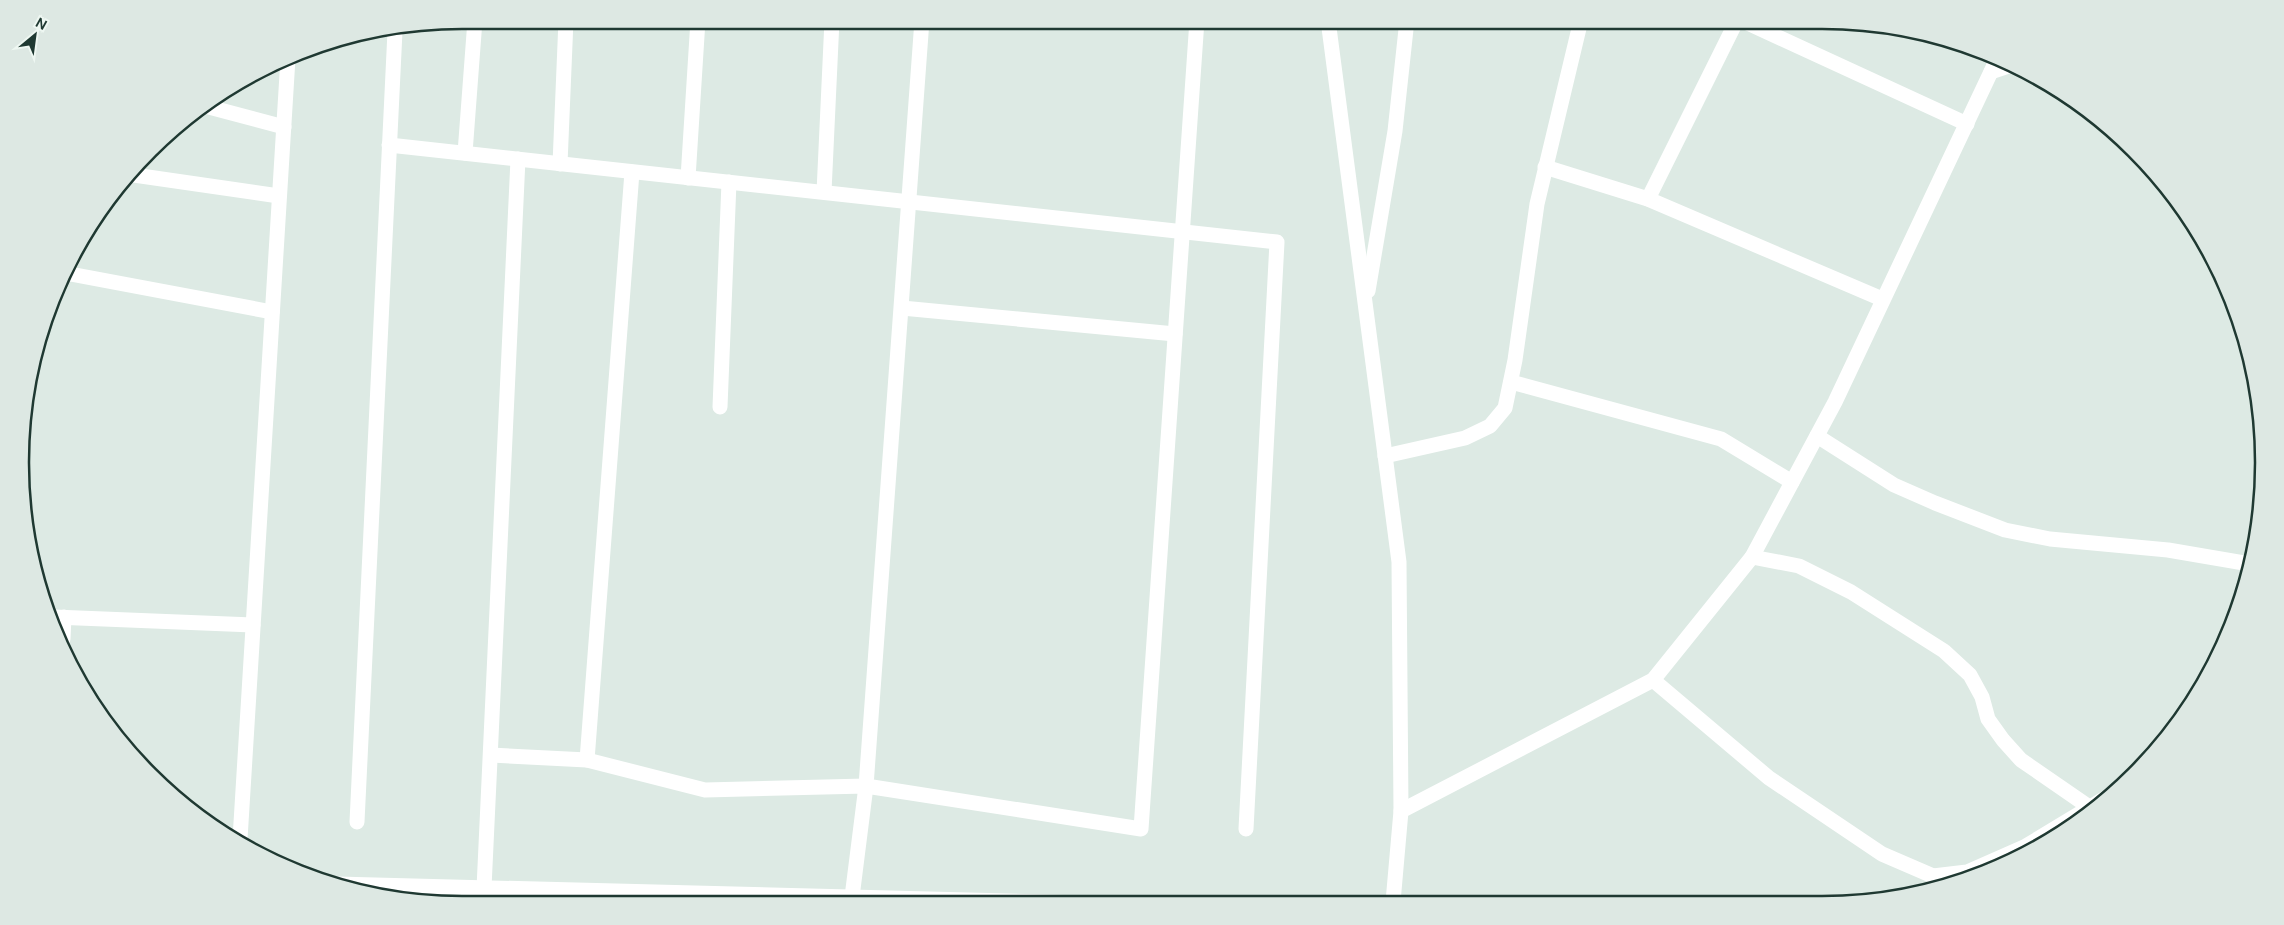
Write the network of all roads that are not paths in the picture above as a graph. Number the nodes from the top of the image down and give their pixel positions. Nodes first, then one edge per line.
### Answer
1 (473, 29) edge
2 (566, 29) edge
3 (697, 29) edge
4 (832, 29) edge
5 (921, 29) edge
6 (1196, 29) edge
7 (1329, 29) edge
8 (1406, 29) edge
9 (1579, 29) edge
10 (1734, 29) edge
11 (1759, 29) edge
12 (395, 34) edge
13 (1994, 65) edge
14 (288, 66) edge
15 (213, 108) edge
16 (1966, 124) junction
17 (284, 127) junction
18 (389, 145) junction
19 (465, 153) junction
20 (518, 159) junction
21 (560, 164) junction
22 (1545, 167) junction
23 (632, 172) junction
24 (137, 175) edge
25 (688, 178) junction
26 (729, 182) junction
27 (824, 192) junction
28 (279, 196) junction
29 (1648, 199) junction
30 (909, 202) junction
31 (1183, 231) junction
32 (71, 275) edge
33 (1882, 299) junction
34 (1365, 306) junction
35 (902, 308) junction
36 (272, 312) junction
37 (1175, 334) junction
38 (1511, 382) junction
39 (720, 407) dead end
40 (1817, 436) junction
41 (1385, 456) junction
42 (1792, 482) junction
43 (1752, 557) junction
44 (2243, 563) edge
45 (59, 617) edge
46 (253, 624) junction
47 (1653, 680) junction
48 (491, 756) junction
49 (587, 760) junction
50 (866, 786) junction
51 (2088, 805) edge
52 (1401, 811) junction
53 (357, 822) dead end
54 (1246, 829) dead end
55 (240, 834) edge
56 (2015, 851) edge
57 (1998, 859) edge
58 (1962, 873) edge
59 (365, 885) edge
60 (484, 888) junction
61 (811, 896) edge
62 (852, 896) edge
63 (1394, 896) edge

1 - 19 street
2 - 21 street
3 - 25 street
4 - 27 street
5 - 30 street
6 - 31 street
7 - 34 street
8 - 34 street
9 - 22 street
10 - 29 street
11 - 16 street
12 - 18 street
13 - 16 street
14 - 17 street
15 - 17 street
16 - 33 street
17 - 28 street
18 - 19 street
18 - 53 street
19 - 20 street
20 - 21 street
20 - 48 street
21 - 23 street
22 - 29 street
22 - 38 street
23 - 25 street
23 - 49 street
24 - 28 street
25 - 26 street
26 - 27 street
26 - 39 street
27 - 30 street
28 - 36 street
29 - 33 street
30 - 31 street
30 - 35 street
31 - 37 street
31 - 54 street
32 - 36 street
33 - 40 street
34 - 41 street
35 - 37 street
35 - 50 street
36 - 46 street
37 - 50 street
38 - 41 street
38 - 42 street
40 - 42 street
40 - 44 street
41 - 52 street
42 - 43 street
43 - 47 street
43 - 51 street
45 - 46 street
46 - 55 street
47 - 52 street
47 - 58 street
48 - 49 street
48 - 60 street
49 - 50 street
50 - 62 street
52 - 63 street
56 - 57 street
59 - 60 street
60 - 61 street

